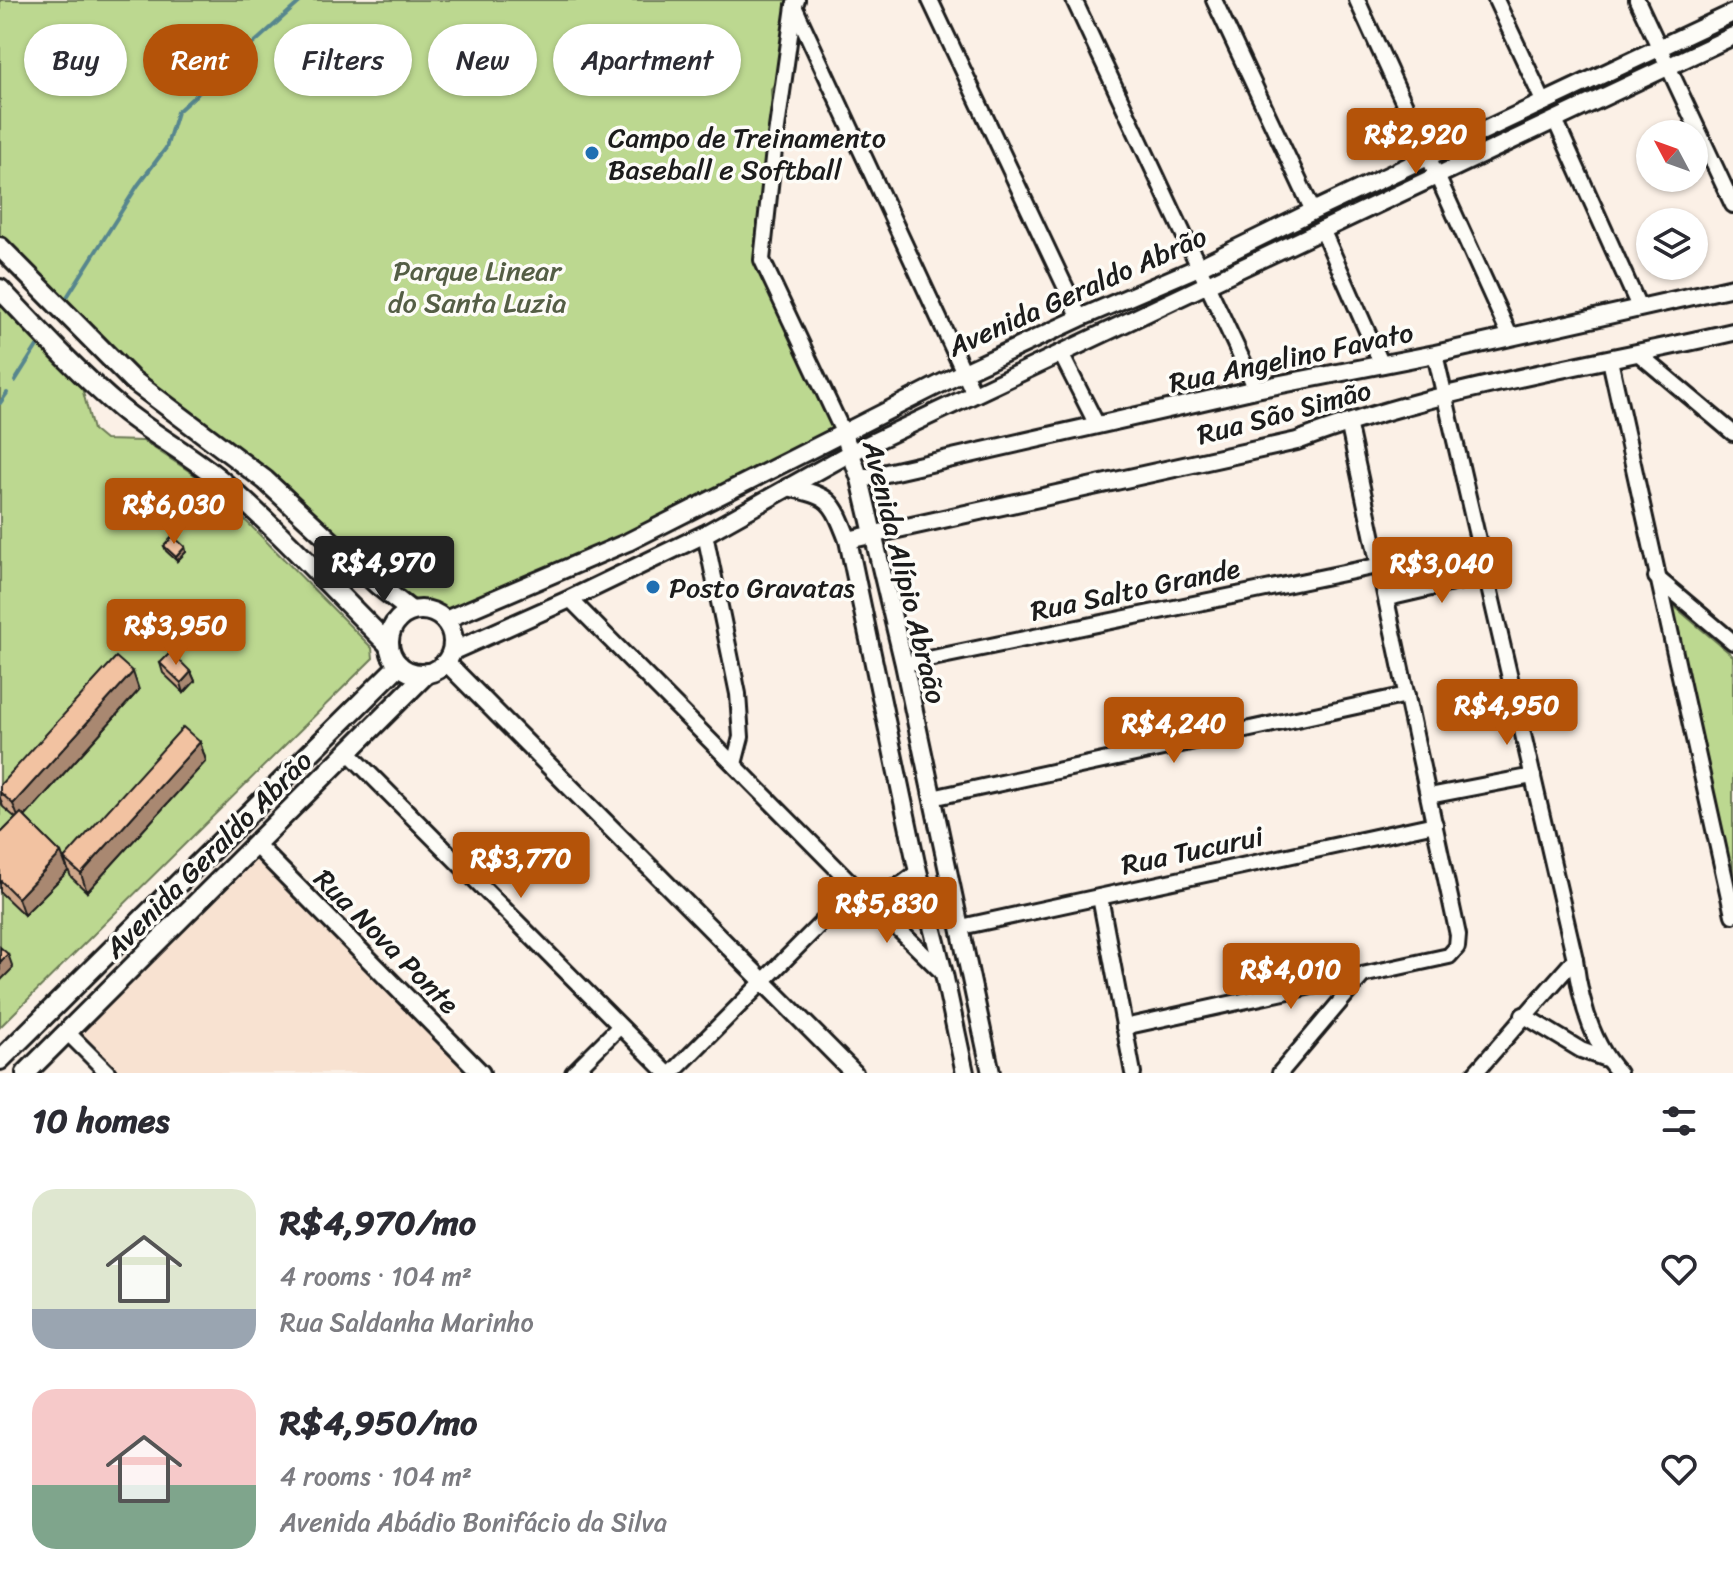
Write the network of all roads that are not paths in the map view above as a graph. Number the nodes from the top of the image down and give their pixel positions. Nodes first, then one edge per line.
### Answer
1 (930, 0) edge
2 (1074, 0) edge
3 (1214, 0) edge
4 (1357, 0) edge
5 (1496, 0) edge
6 (1637, 0) edge
7 (796, 3) edge
8 (1733, 13) edge
9 (1733, 36) edge
10 (1660, 48) junction
11 (1668, 67) junction
12 (1544, 103) junction
13 (1555, 120) junction
14 (1429, 157) junction
15 (1436, 175) junction
16 (1733, 205) edge
17 (1313, 211) junction
18 (1322, 229) junction
19 (0, 247) edge
20 (1203, 275) junction
21 (1733, 287) edge
22 (0, 289) edge
23 (1639, 307) junction
24 (1080, 318) junction
25 (1733, 332) edge
26 (1510, 336) junction
27 (1061, 354) junction
28 (1435, 354) junction
29 (1639, 354) junction
30 (1610, 360) junction
31 (1382, 365) junction
32 (962, 373) junction
33 (1256, 389) junction
34 (974, 394) junction
35 (1443, 395) junction
36 (1348, 422) junction
37 (1097, 425) junction
38 (1733, 433) edge
39 (844, 434) junction
40 (850, 453) junction
41 (860, 479) junction
42 (788, 487) junction
43 (705, 534) junction
44 (874, 534) junction
45 (848, 540) junction
46 (628, 542) junction
47 (638, 565) junction
48 (1377, 566) junction
49 (1487, 575) junction
50 (1656, 576) junction
51 (1388, 598) junction
52 (570, 599) junction
53 (411, 611) junction
54 (445, 620) junction
55 (1733, 642) edge
56 (389, 645) junction
57 (448, 657) junction
58 (904, 664) junction
59 (399, 665) junction
60 (427, 673) junction
61 (1407, 695) junction
62 (349, 753) junction
63 (734, 764) junction
64 (1533, 776) junction
65 (1429, 796) junction
66 (932, 798) junction
67 (1435, 824) junction
68 (237, 827) junction
69 (256, 845) junction
70 (946, 862) junction
71 (918, 871) junction
72 (856, 888) junction
73 (1100, 897) junction
74 (1733, 915) edge
75 (961, 927) junction
76 (1575, 959) junction
77 (944, 974) junction
78 (1361, 977) junction
79 (762, 983) junction
80 (1523, 1015) junction
81 (619, 1027) junction
82 (1124, 1027) junction
83 (68, 1033) junction
84 (1606, 1059) junction
85 (0, 1060) edge
86 (26, 1073) edge
87 (108, 1073) edge
88 (481, 1073) edge
89 (573, 1073) edge
90 (669, 1073) edge
91 (854, 1073) edge
92 (965, 1073) edge
93 (991, 1073) edge
94 (1133, 1073) edge
95 (1280, 1073) edge
96 (1475, 1073) edge
97 (1619, 1073) edge

1 - 24 street
2 - 20 street
3 - 17 street
4 - 14 street
5 - 12 street
6 - 10 street
7 - 32 street
7 - 39 street, Avenida Alípio Abraão
8 - 10 street, Avenida Geraldo Abrão
9 - 11 street, Avenida Geraldo Abrão
10 - 11 street
10 - 12 street, Avenida Geraldo Abrão
11 - 13 street, Avenida Geraldo Abrão
11 - 16 street
12 - 14 street, Avenida Geraldo Abrão
13 - 15 street, Avenida Geraldo Abrão
13 - 23 street
14 - 15 street
14 - 17 street, Avenida Geraldo Abrão
15 - 18 street, Avenida Geraldo Abrão
15 - 26 street
17 - 20 street, Avenida Geraldo Abrão
18 - 20 street, Avenida Geraldo Abrão
18 - 31 street
19 - 53 main road
20 - 24 street, Avenida Geraldo Abrão
20 - 27 street, Avenida Geraldo Abrão
20 - 33 street
21 - 23 street, Rua Angelino Favato
22 - 56 main road
23 - 26 street, Rua Angelino Favato
24 - 32 street, Avenida Geraldo Abrão
25 - 29 street, Rua São Simão
26 - 28 street, Rua Angelino Favato
27 - 34 street, Avenida Geraldo Abrão
27 - 37 street
28 - 31 street, Rua Angelino Favato
28 - 35 street
29 - 30 street, Rua São Simão
29 - 38 street
30 - 35 street, Rua São Simão
30 - 50 street
31 - 33 street, Rua Angelino Favato
32 - 34 street
32 - 39 street, Avenida Geraldo Abrão
33 - 37 street, Rua Angelino Favato
34 - 40 street, Avenida Geraldo Abrão
35 - 36 street, Rua São Simão
35 - 49 street
36 - 44 street, Rua São Simão
36 - 48 street
37 - 41 street, Rua Angelino Favato
39 - 40 street, Avenida Alípio Abraão
39 - 46 street, Avenida Geraldo Abrão
40 - 41 street, Avenida Alípio Abraão
40 - 42 street, Avenida Geraldo Abrão
41 - 44 street, Avenida Alípio Abraão
42 - 43 street, Avenida Geraldo Abrão
42 - 45 street, Avenida Alípio Abraão
43 - 47 street, Avenida Geraldo Abrão
43 - 63 street
44 - 45 street, Rua São Simão
44 - 58 street, Avenida Alípio Abraão
45 - 71 street, Avenida Alípio Abraão
46 - 47 street
46 - 54 street, Avenida Geraldo Abrão
47 - 52 street, Avenida Geraldo Abrão
48 - 51 street
48 - 58 street, Rua Salto Grande
49 - 51 street
49 - 64 street
50 - 55 street
50 - 74 street
51 - 61 street
52 - 57 street, Avenida Geraldo Abrão
52 - 63 street
53 - 54 main road
53 - 56 main road
54 - 57 main road
56 - 59 main road
57 - 60 main road, Avenida Geraldo Abrão
57 - 79 street
58 - 66 street, Avenida Alípio Abraão
59 - 60 main road
59 - 68 main road, Avenida Geraldo Abrão
60 - 62 main road, Avenida Geraldo Abrão
61 - 65 street
61 - 66 street
62 - 69 main road, Avenida Geraldo Abrão
62 - 81 street
63 - 72 street
64 - 65 street
64 - 76 street
65 - 67 street
66 - 70 street, Avenida Alípio Abraão
67 - 73 street, Rua Tucurui
67 - 78 street
68 - 69 main road
68 - 85 main road, Avenida Geraldo Abrão
69 - 83 main road, Avenida Geraldo Abrão
69 - 88 street, Rua Nova Ponte
70 - 71 street
70 - 75 street, Avenida Alípio Abraão
71 - 72 street
71 - 77 street, Avenida Alípio Abraão
72 - 77 street
72 - 79 street
73 - 75 street, Rua Tucurui
73 - 82 street
75 - 93 street, Avenida Alípio Abraão
76 - 80 street
76 - 84 street
77 - 92 street, Avenida Alípio Abraão
78 - 82 street
78 - 95 street
79 - 90 street
79 - 91 street
80 - 84 street
80 - 96 street
81 - 89 street
81 - 90 street
82 - 94 street
83 - 86 main road, Avenida Geraldo Abrão
83 - 87 street
84 - 97 street

